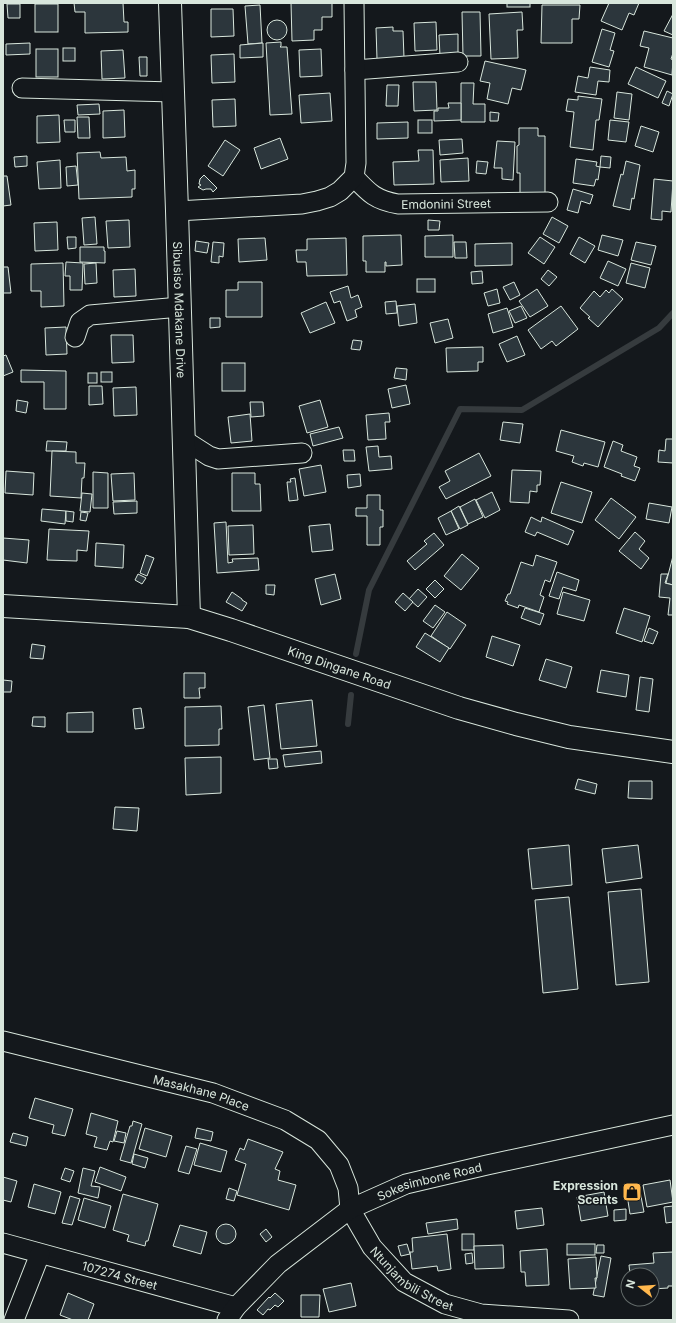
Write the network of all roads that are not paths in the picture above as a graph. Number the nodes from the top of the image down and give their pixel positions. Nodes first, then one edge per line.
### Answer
1 (170, 3) edge
2 (354, 3) edge
3 (458, 62) dead end
4 (355, 70) junction
5 (22, 88) dead end
6 (173, 92) junction
7 (354, 177) junction
8 (548, 202) dead end
9 (177, 211) junction
10 (180, 307) junction
11 (75, 337) dead end
12 (184, 440) junction
13 (302, 453) dead end
14 (3, 606) edge
15 (189, 617) junction
16 (673, 752) edge
17 (3, 1041) edge
18 (673, 1125) edge
19 (350, 1209) junction
20 (3, 1243) edge
21 (40, 1254) junction
22 (232, 1314) edge
23 (14, 1320) edge
24 (569, 1320) edge

1 - 6 street, Sibusiso Mdakane Drive
2 - 4 street
3 - 4 street
4 - 7 street
5 - 6 street
6 - 9 street, Sibusiso Mdakane Drive
7 - 8 street, Emdonini Street
7 - 9 street
9 - 10 street, Sibusiso Mdakane Drive
10 - 11 street
10 - 12 street, Sibusiso Mdakane Drive
12 - 13 street
12 - 15 street, Sibusiso Mdakane Drive
14 - 15 street, King Dingane Road
15 - 16 street, King Dingane Road
17 - 19 street, Masakhane Place
18 - 19 street, Sokesimbone Road
19 - 22 street, Sokesimbone Road
19 - 24 street, Ntunjambili Street
20 - 21 street, 107274 Street
21 - 22 street, 107274 Street
21 - 23 street

